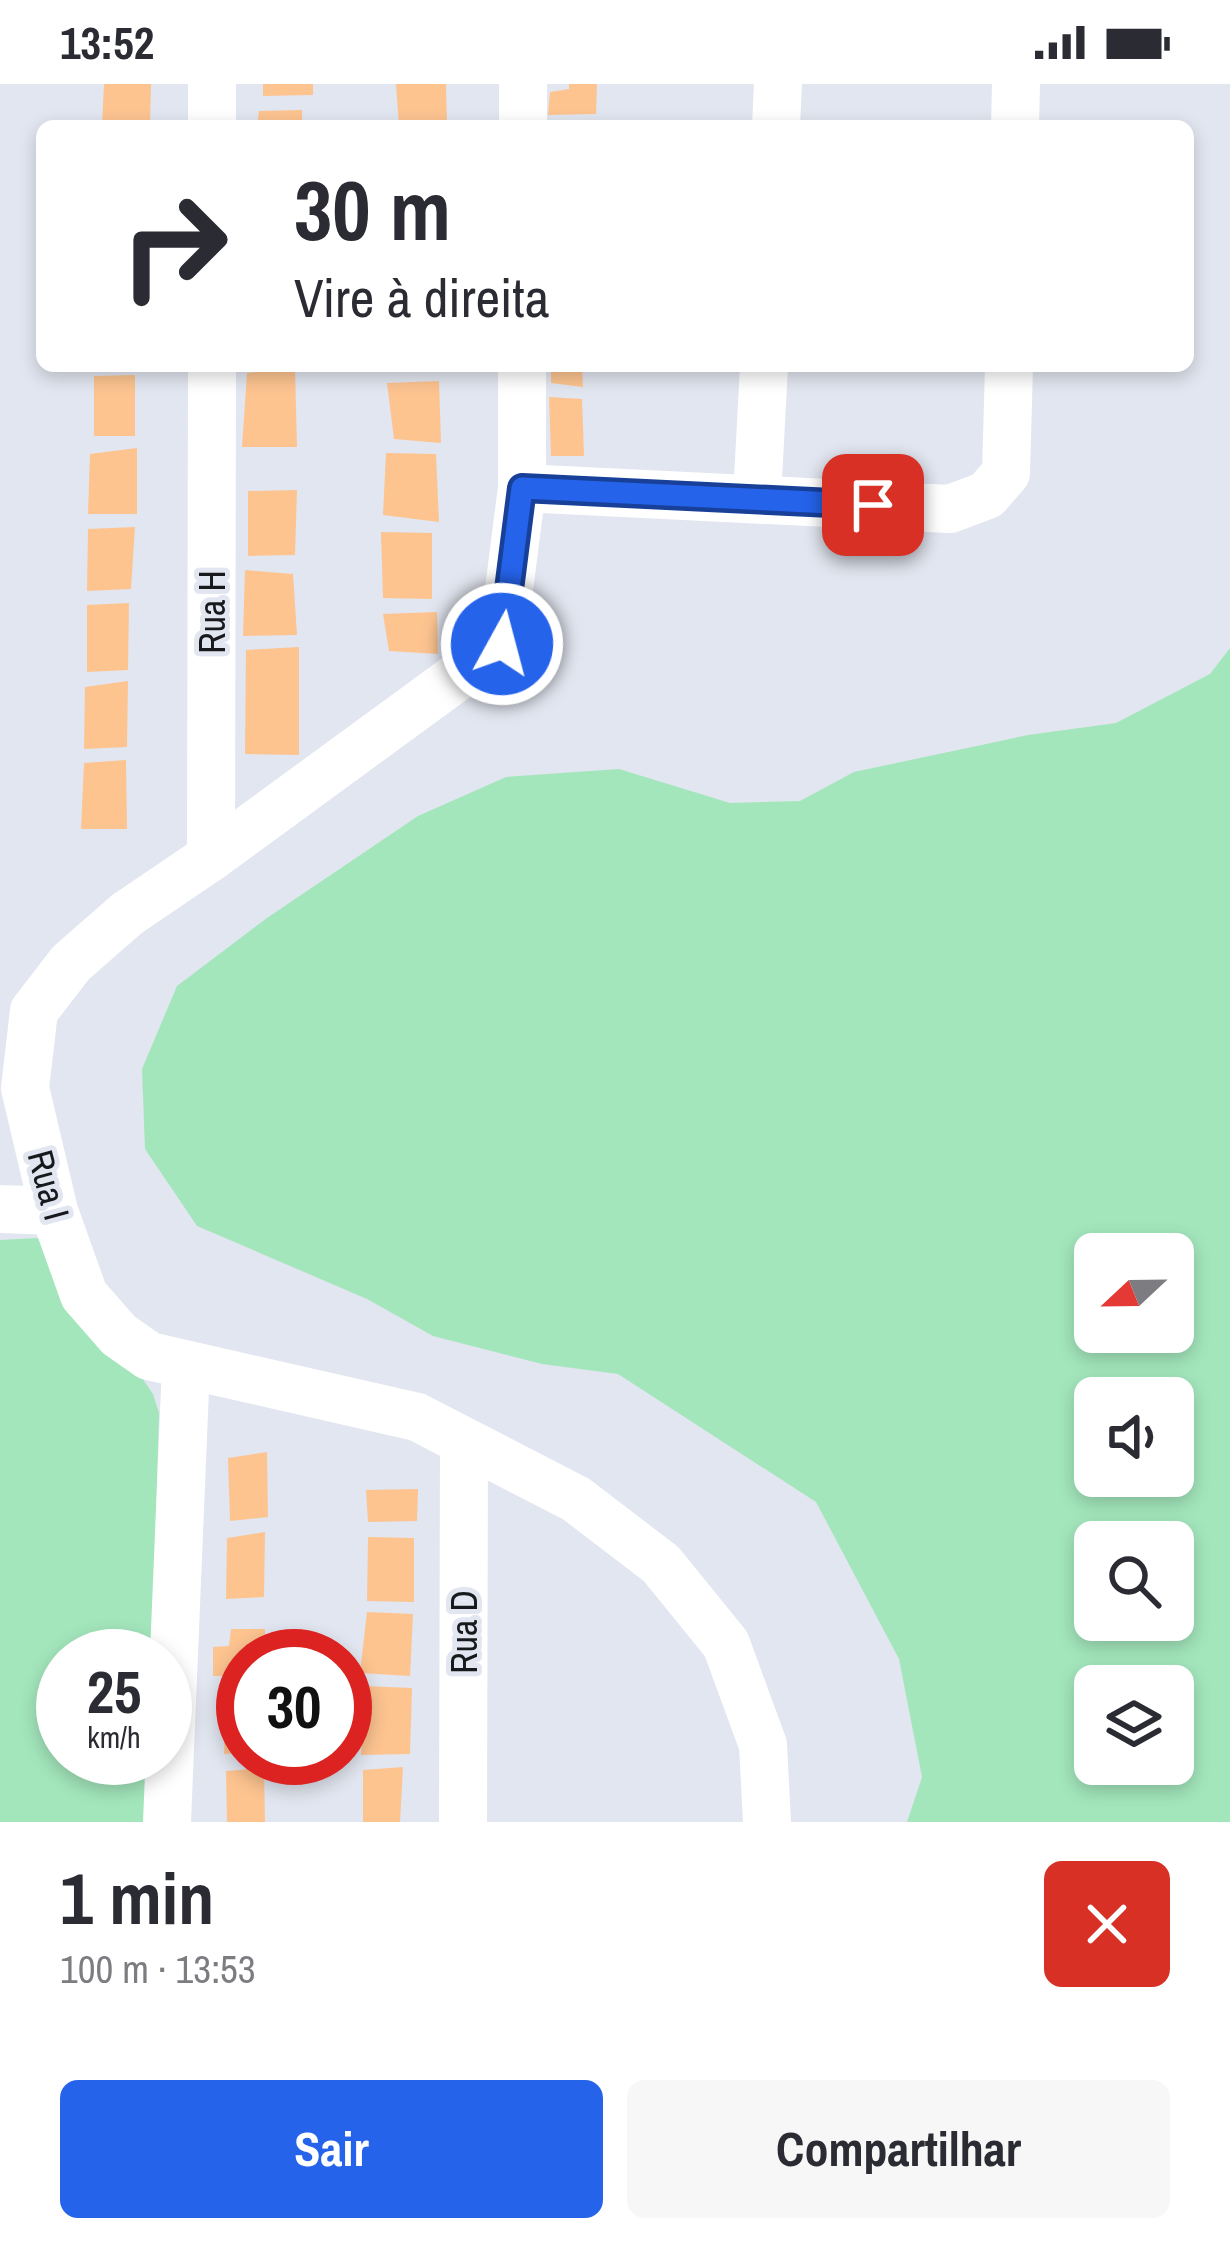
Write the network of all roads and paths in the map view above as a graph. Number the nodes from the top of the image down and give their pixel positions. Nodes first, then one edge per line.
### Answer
1 (212, 84) edge
2 (523, 84) edge
3 (778, 84) edge
4 (1016, 84) edge
5 (212, 120) edge
6 (523, 120) edge
7 (776, 120) edge
8 (1015, 120) edge
9 (212, 372) edge
10 (522, 372) edge
11 (764, 372) edge
12 (1009, 372) edge
13 (522, 488) junction
14 (757, 498) junction
15 (211, 857) junction
16 (0, 1209) edge
17 (54, 1211) junction
18 (185, 1364) junction
19 (464, 1442) junction
20 (167, 1822) edge
21 (464, 1822) edge
22 (766, 1822) edge

1 - 5 street
2 - 6 street
3 - 7 street
4 - 8 street
9 - 15 street, Rua H
10 - 13 street, Rua I
11 - 14 street
12 - 14 street
13 - 14 street
13 - 15 street, Rua I
15 - 17 street, Rua I
16 - 17 street
17 - 18 street, Rua I
18 - 19 street, Rua I
18 - 20 street
19 - 21 street, Rua D
19 - 22 street, Rua I

